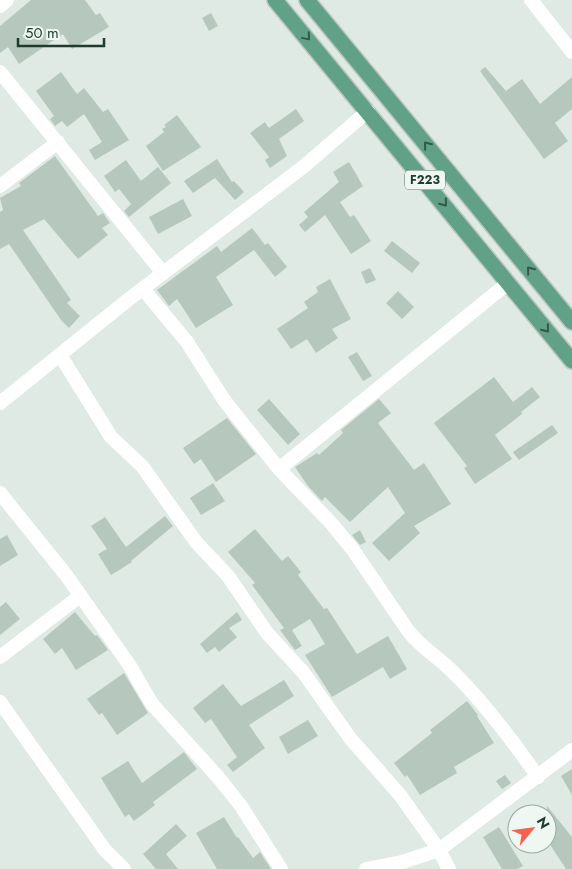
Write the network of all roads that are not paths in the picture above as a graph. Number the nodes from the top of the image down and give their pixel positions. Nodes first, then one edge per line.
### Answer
1 (7, 0) edge
2 (276, 0) edge
3 (307, 0) edge
4 (531, 0) edge
5 (0, 6) edge
6 (572, 52) edge
7 (0, 72) edge
8 (368, 111) junction
9 (58, 142) junction
10 (0, 186) edge
11 (163, 273) junction
12 (508, 283) junction
13 (143, 289) junction
14 (572, 322) edge
15 (60, 355) junction
16 (572, 361) edge
17 (0, 403) edge
18 (280, 469) junction
19 (0, 492) edge
20 (80, 596) junction
21 (0, 657) edge
22 (0, 702) edge
23 (572, 750) edge
24 (538, 777) junction
25 (439, 850) junction
26 (124, 869) edge
27 (281, 869) edge
28 (366, 869) edge
29 (449, 869) edge

1 - 5 street
2 -> 8 main road, F223
14 -> 3 main road, F223
4 - 6 street
7 - 9 street
8 - 11 street
8 -> 12 main road, F223
9 - 10 street
9 - 11 street
11 - 13 street
12 -> 16 main road, F223
12 - 18 street
13 - 15 street
13 - 18 street
15 - 17 street
15 - 25 street
18 - 24 street
19 - 20 street
20 - 21 street
20 - 27 street
22 - 26 street
23 - 24 street
24 - 25 street
25 - 28 street
25 - 29 street

